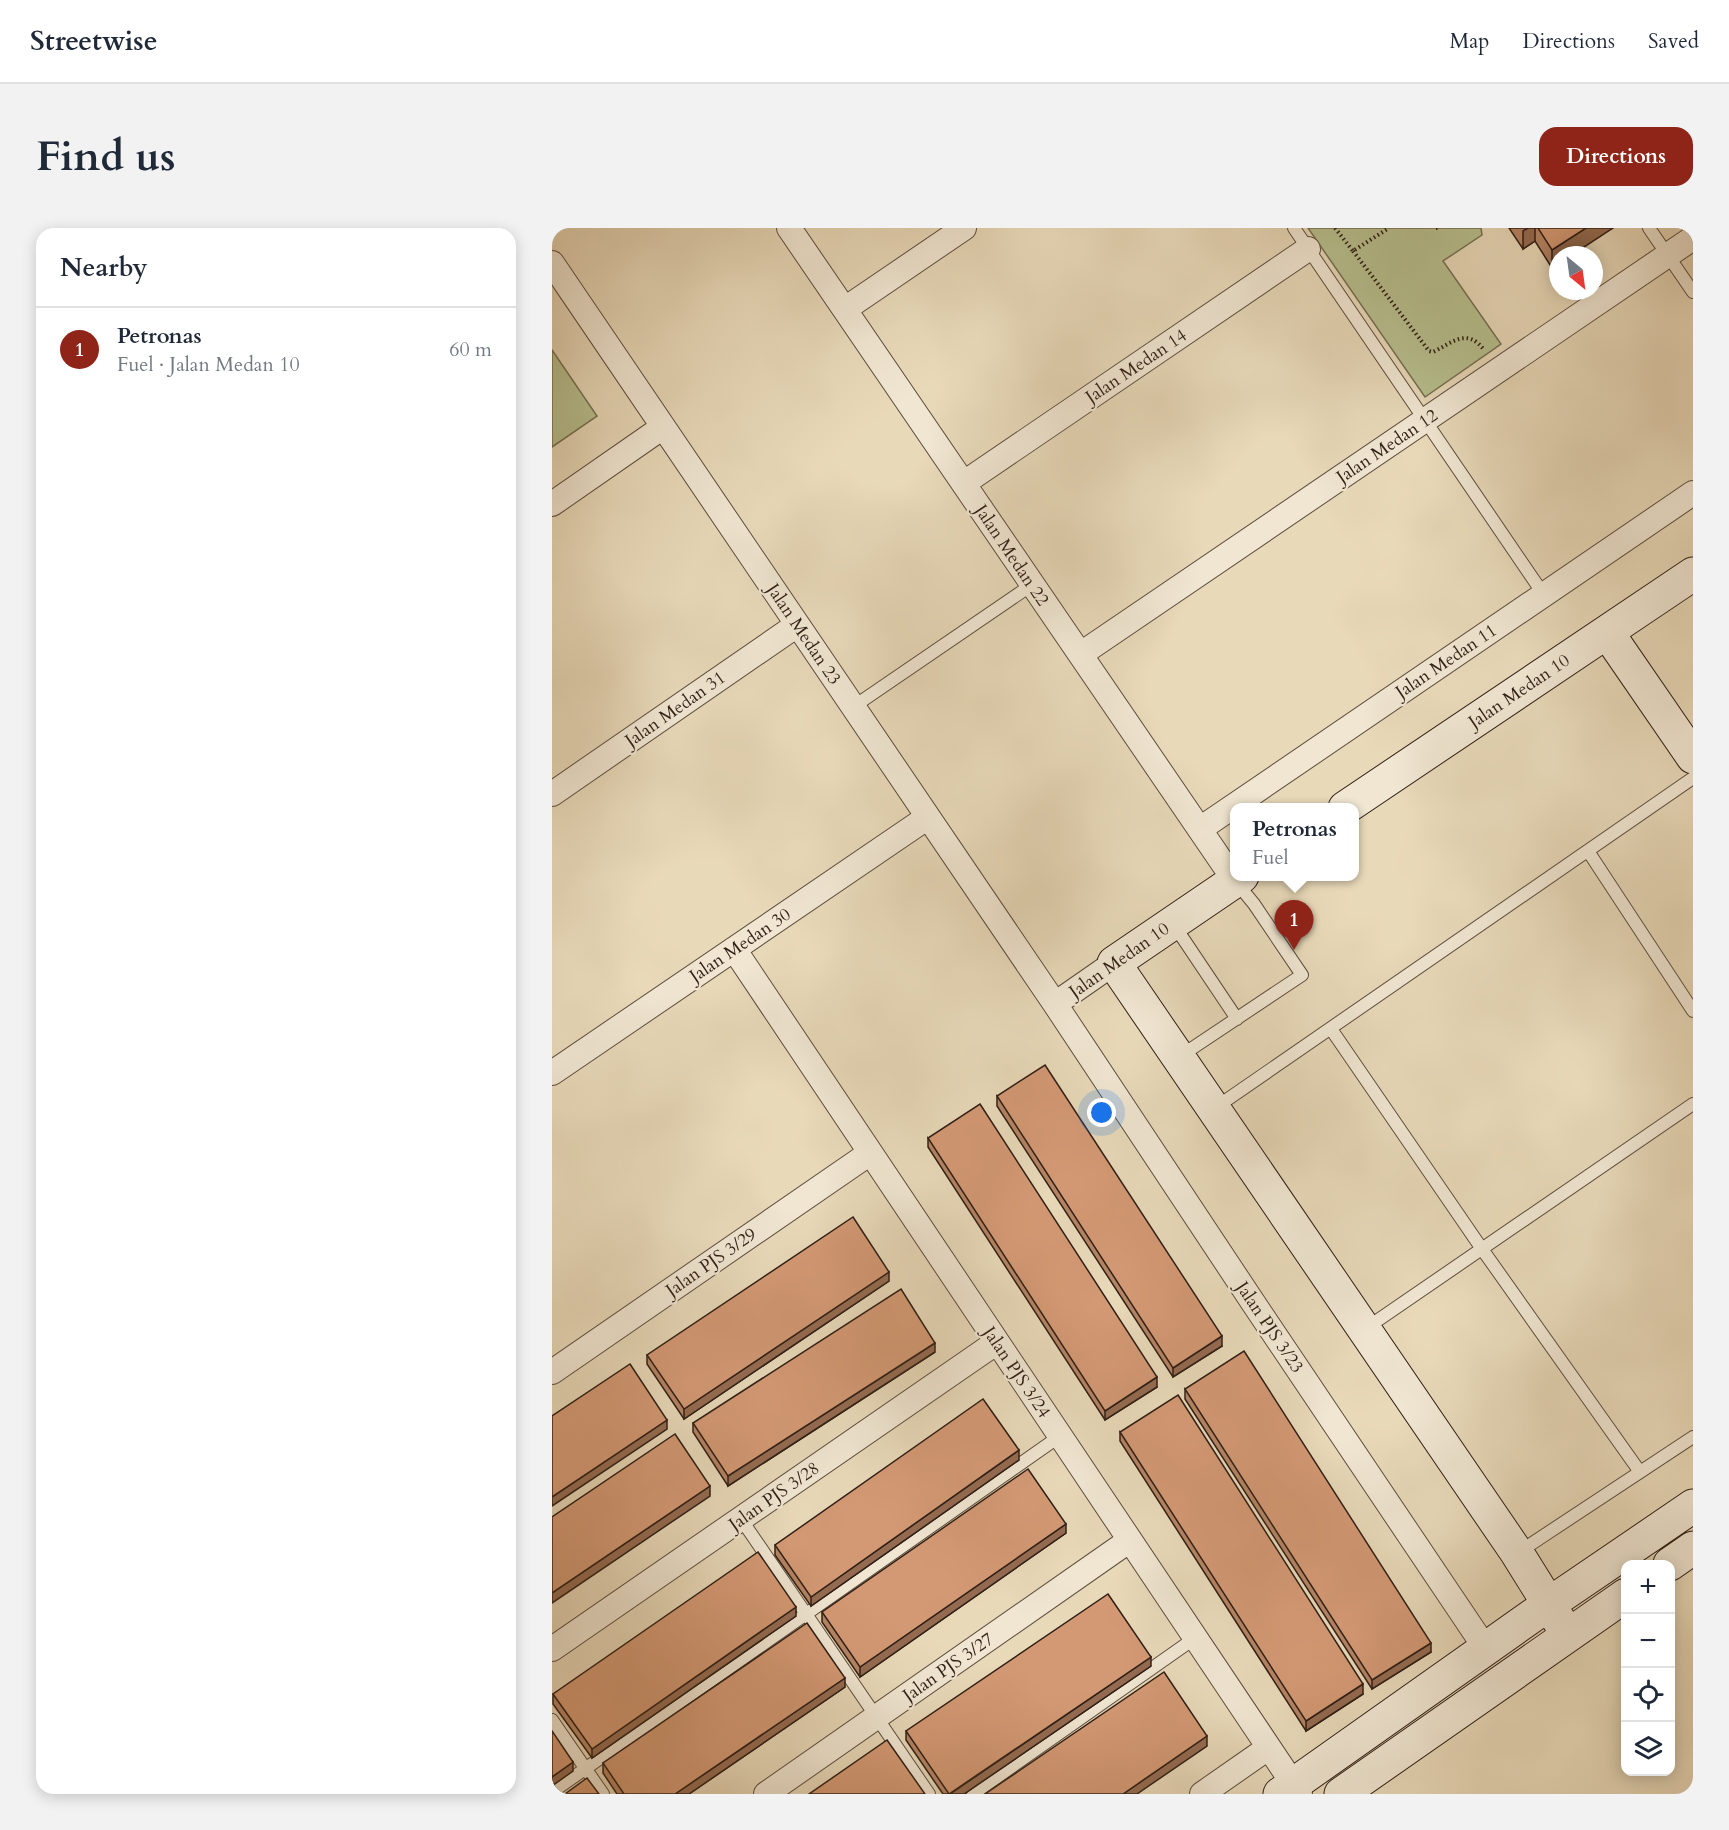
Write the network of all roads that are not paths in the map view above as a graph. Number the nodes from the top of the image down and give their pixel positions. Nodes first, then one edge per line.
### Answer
1 (789, 228) edge
2 (964, 228) edge
3 (1294, 228) edge
4 (1649, 228) edge
5 (1693, 238) edge
6 (1308, 249) junction
7 (1667, 255) junction
8 (552, 263) edge
9 (1693, 292) edge
10 (845, 309) junction
11 (1425, 420) junction
12 (663, 427) junction
13 (964, 483) junction
14 (1693, 493) edge
15 (552, 504) edge
16 (1693, 574) edge
17 (1032, 584) junction
18 (1544, 595) junction
19 (797, 625) junction
20 (1607, 632) junction
21 (1081, 654) junction
22 (853, 706) junction
23 (1693, 757) edge
24 (1693, 778) edge
25 (552, 794) edge
26 (1238, 803) edge
27 (1351, 803) edge
28 (1230, 809) edge
29 (928, 817) junction
30 (1200, 829) junction
31 (1588, 851) junction
32 (1230, 867) edge
33 (1236, 881) edge
34 (1240, 881) edge
35 (1173, 923) junction
36 (734, 949) junction
37 (1114, 963) junction
38 (1055, 1004) junction
39 (1693, 1011) edge
40 (1237, 1019) junction
41 (1330, 1029) junction
42 (1178, 1058) junction
43 (552, 1073) edge
44 (1693, 1104) edge
45 (1213, 1109) junction
46 (870, 1153) junction
47 (1482, 1249) junction
48 (1365, 1329) junction
49 (997, 1342) junction
50 (552, 1372) edge
51 (1060, 1436) junction
52 (1693, 1437) edge
53 (1640, 1472) junction
54 (1693, 1506) edge
55 (741, 1519) junction
56 (1130, 1540) junction
57 (1693, 1548) edge
58 (1517, 1553) junction
59 (1675, 1561) edge
60 (1621, 1598) edge
61 (1548, 1604) junction
62 (806, 1614) junction
63 (1568, 1635) junction
64 (1195, 1638) junction
65 (552, 1649) edge
66 (1486, 1649) junction
67 (876, 1717) junction
68 (552, 1720) edge
69 (1268, 1748) junction
70 (585, 1768) junction
71 (1291, 1791) edge
72 (552, 1792) edge
73 (603, 1794) edge
74 (766, 1794) edge
75 (929, 1794) edge
76 (973, 1794) edge
77 (1202, 1794) edge
78 (1341, 1794) edge

1 - 10 street, Jalan Medan 22
2 - 10 street
3 - 6 lane
4 - 7 lane
5 - 7 street, Jalan Medan 12
6 - 11 lane
6 - 13 street, Jalan Medan 14
7 - 9 lane
7 - 11 street, Jalan Medan 12
8 - 12 street, Jalan Medan 23
10 - 13 street, Jalan Medan 22
11 - 18 lane
11 - 21 street, Jalan Medan 12
12 - 15 street
12 - 19 street, Jalan Medan 23
13 - 17 street, Jalan Medan 22
14 - 18 street, Jalan Medan 11
16 - 20 main road, Jalan Medan 10
17 - 21 street, Jalan Medan 22
17 - 22 lane
18 - 26 street, Jalan Medan 11
19 - 22 street, Jalan Medan 23
19 - 25 street, Jalan Medan 31
20 - 23 main road
20 - 27 main road, Jalan Medan 10
21 - 30 street, Jalan Medan 22
22 - 29 street, Jalan Medan 23
24 - 31 lane
28 - 30 street, Jalan Medan 11
29 - 36 street, Jalan Medan 30
29 - 38 street, Jalan Medan 23
30 - 32 street, Jalan Medan 22
31 - 39 lane
31 - 41 lane
33 - 35 main road, Jalan Medan 10
34 - 40 lane
35 - 37 main road, Jalan Medan 10
35 - 40 lane
36 - 43 street, Jalan Medan 30
36 - 46 street, Jalan PJS 3/24
37 - 38 street, Jalan Medan 10
37 - 42 main road
38 - 66 street, Jalan PJS 3/23
40 - 42 lane
41 - 45 lane
41 - 47 lane
42 - 45 main road
44 - 47 lane
45 - 48 main road
46 - 49 street, Jalan PJS 3/24
46 - 50 street, Jalan PJS 3/29
47 - 48 lane
47 - 53 lane
48 - 58 main road
49 - 51 street, Jalan PJS 3/24
49 - 55 street, Jalan PJS 3/28
51 - 56 street, Jalan PJS 3/24
51 - 62 lane
52 - 53 lane
53 - 58 lane
54 - 61 main road
55 - 62 lane
55 - 65 street, Jalan PJS 3/28
56 - 64 street, Jalan PJS 3/24
56 - 67 street, Jalan PJS 3/27
57 - 59 main road
58 - 61 main road
60 - 63 main road
61 - 63 main road
61 - 66 main road
62 - 67 lane
62 - 70 lane
63 - 78 main road
64 - 69 street, Jalan PJS 3/24
64 - 76 lane
66 - 71 main road
67 - 74 street, Jalan PJS 3/27
67 - 75 lane
68 - 70 lane
69 - 71 street, Jalan PJS 3/24
69 - 77 street
70 - 72 lane
70 - 73 lane

